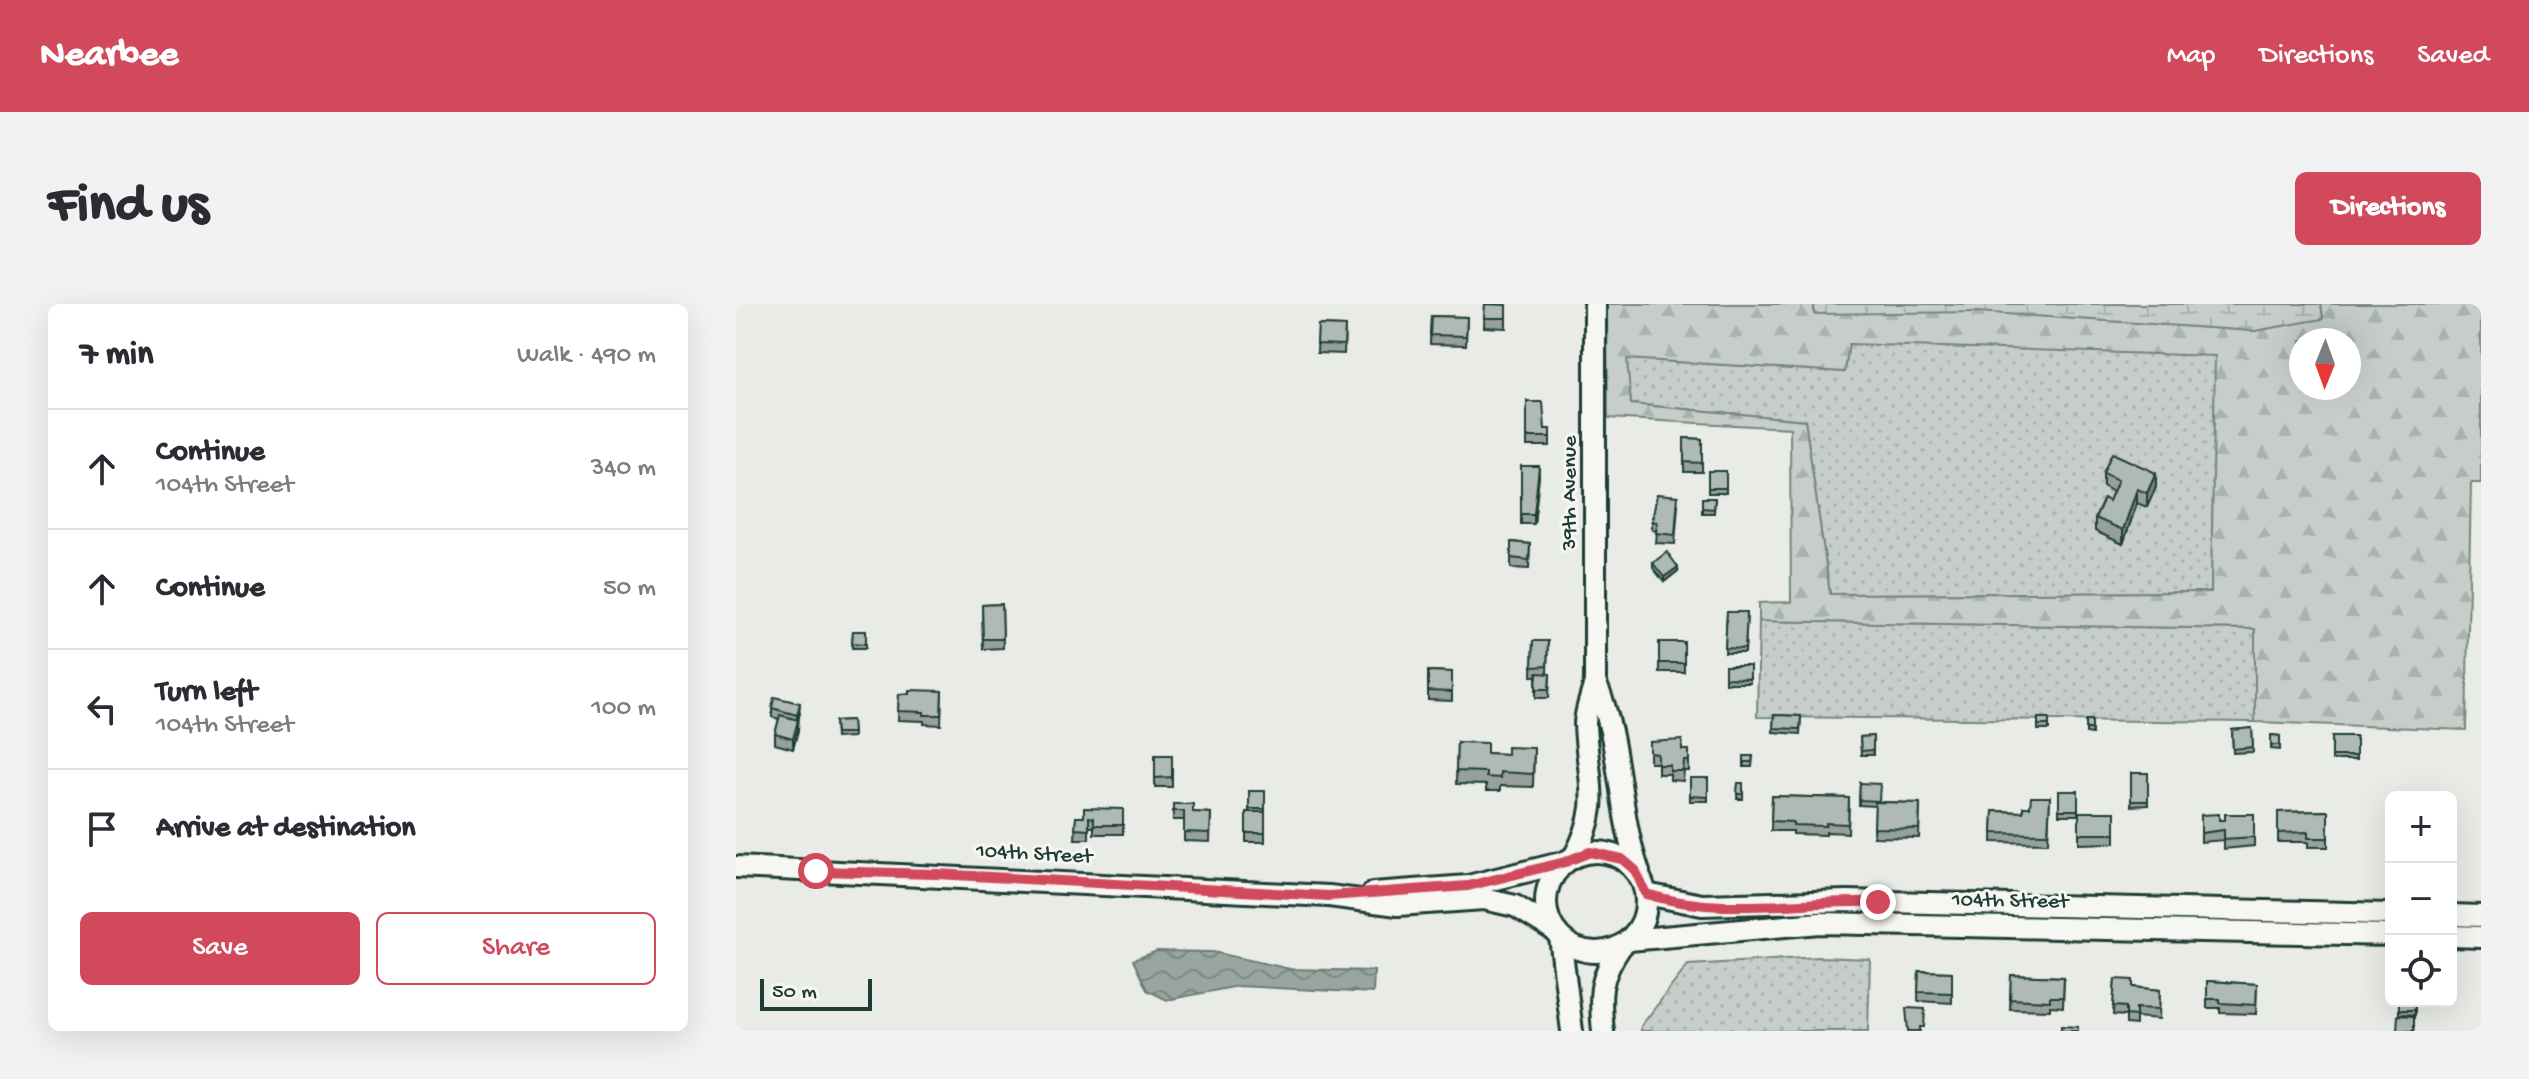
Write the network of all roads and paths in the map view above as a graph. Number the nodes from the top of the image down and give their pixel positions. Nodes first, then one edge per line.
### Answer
1 (1595, 304) edge
2 (1595, 682) junction
3 (1569, 860) junction
4 (736, 867) edge
5 (1644, 889) junction
6 (1329, 896) junction
7 (2385, 914) edge
8 (2457, 915) edge
9 (2481, 916) edge
10 (1557, 934) junction
11 (2385, 935) edge
12 (2457, 936) edge
13 (2481, 937) edge
14 (1625, 943) junction
15 (1572, 1031) edge
16 (1603, 1031) edge

1 - 2 main road, 39th Avenue
2 - 3 main road, 39th Avenue
2 - 5 main road, 39th Avenue
3 - 5 main road
3 - 6 main road, 104th Street
3 - 10 main road
4 - 6 main road, 104th Street
5 - 7 main road, 104th Street
5 - 14 main road
6 - 10 main road, 104th Street
8 - 9 main road
10 - 14 main road
10 - 15 main road
11 - 14 main road, 104th Street
12 - 13 main road
14 - 16 main road

